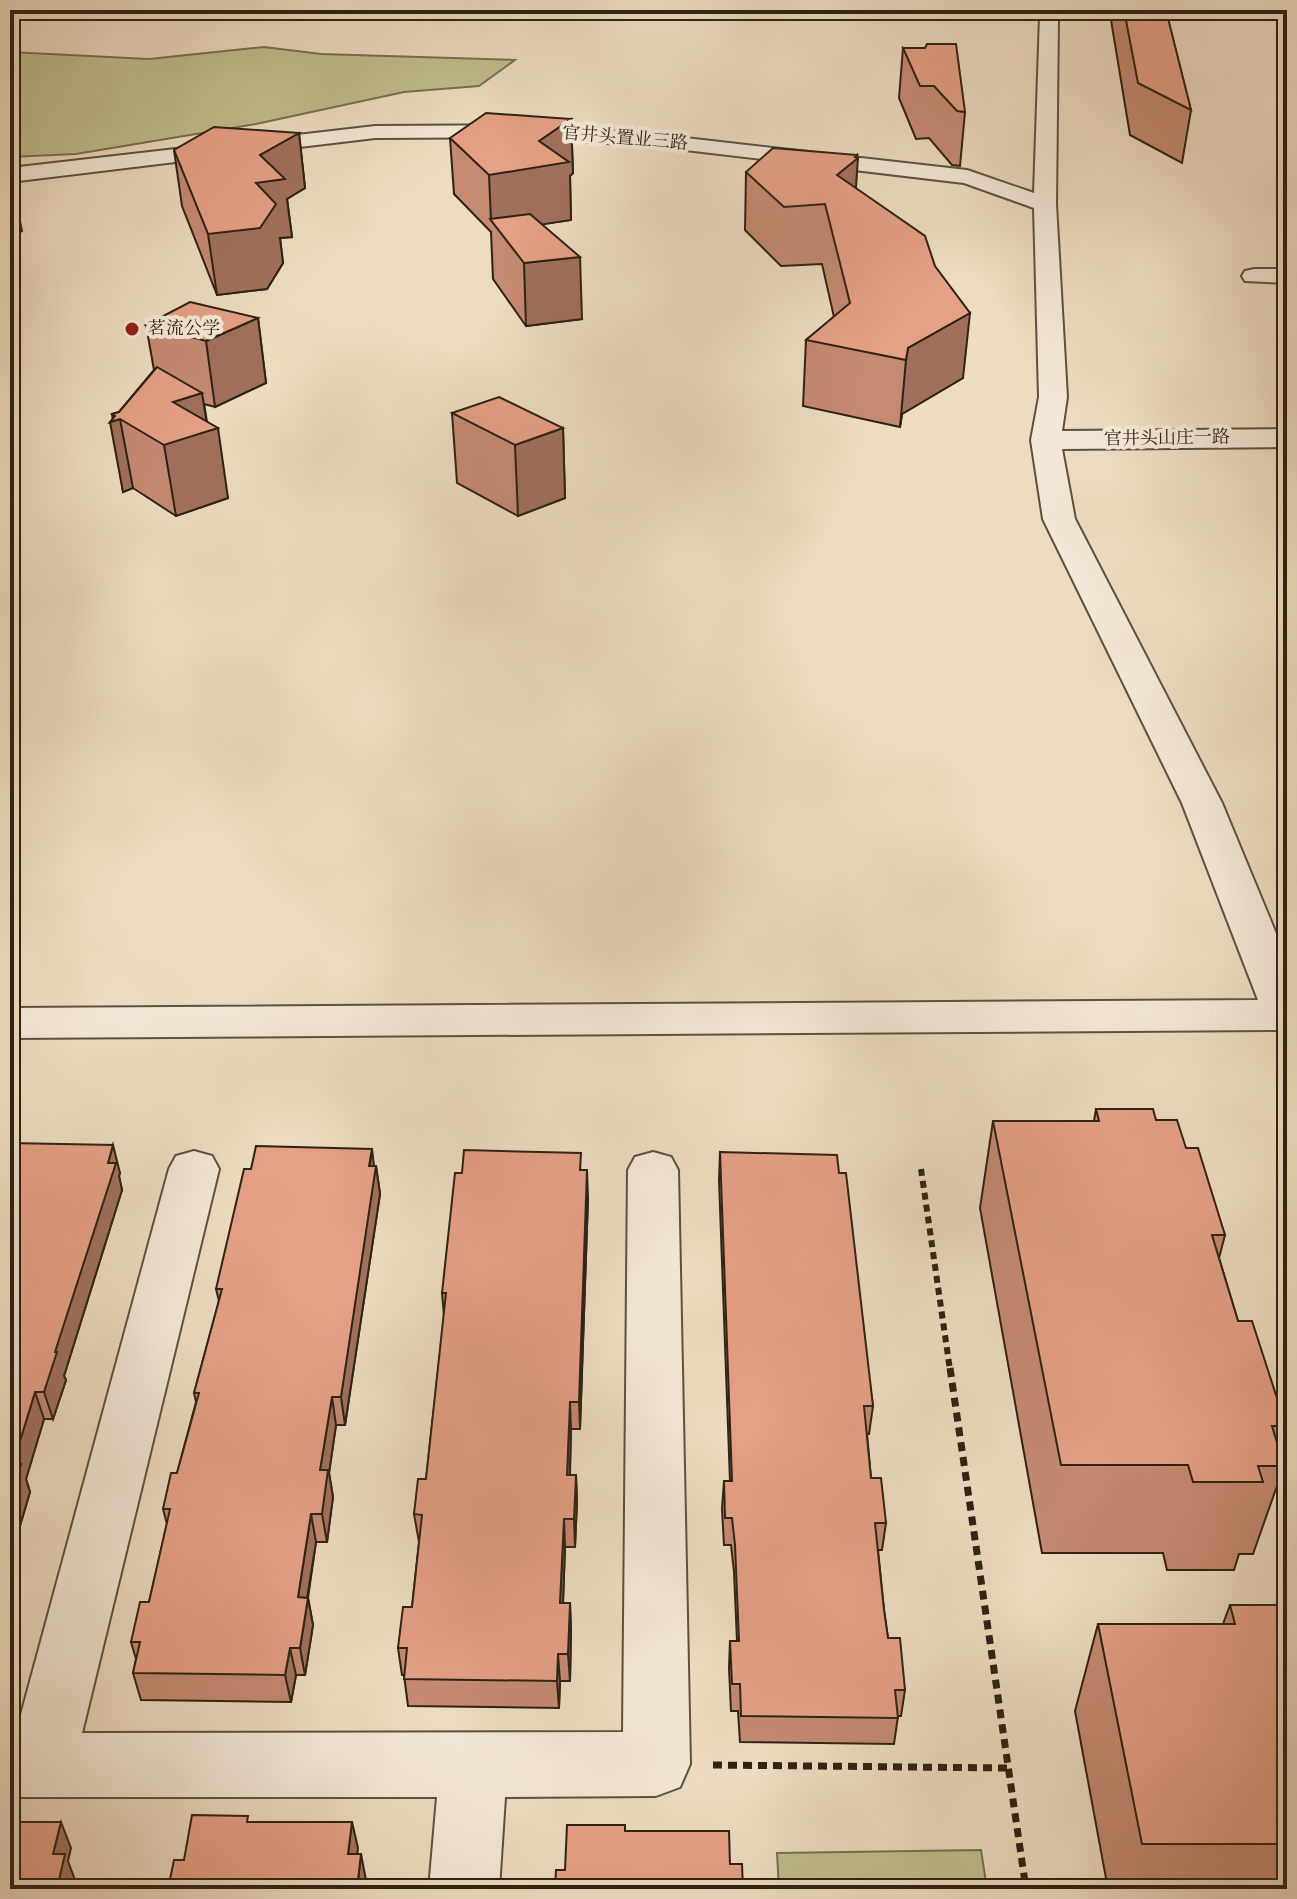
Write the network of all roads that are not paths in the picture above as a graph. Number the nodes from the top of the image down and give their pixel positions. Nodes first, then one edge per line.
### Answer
1 (1070, 10) edge
2 (1029, 170) junction
3 (10, 175) edge
4 (967, 177) junction
5 (1045, 204) junction
6 (1254, 276) dead end
7 (1287, 276) edge
8 (1287, 438) edge
9 (1046, 440) junction
10 (1287, 1015) edge
11 (10, 1023) edge
12 (194, 1169) dead end
13 (653, 1170) dead end
14 (473, 1764) junction
15 (26, 1765) edge
16 (464, 1889) edge

1 - 2 street
2 - 4 street
2 - 5 street
3 - 4 street, 官井头置业三路
4 - 5 street, 官井头置业三路
5 - 9 street
6 - 7 street
8 - 9 street, 官井头山庄一路
9 - 10 street
10 - 11 street
12 - 15 street
13 - 14 street
14 - 15 street
14 - 16 street

